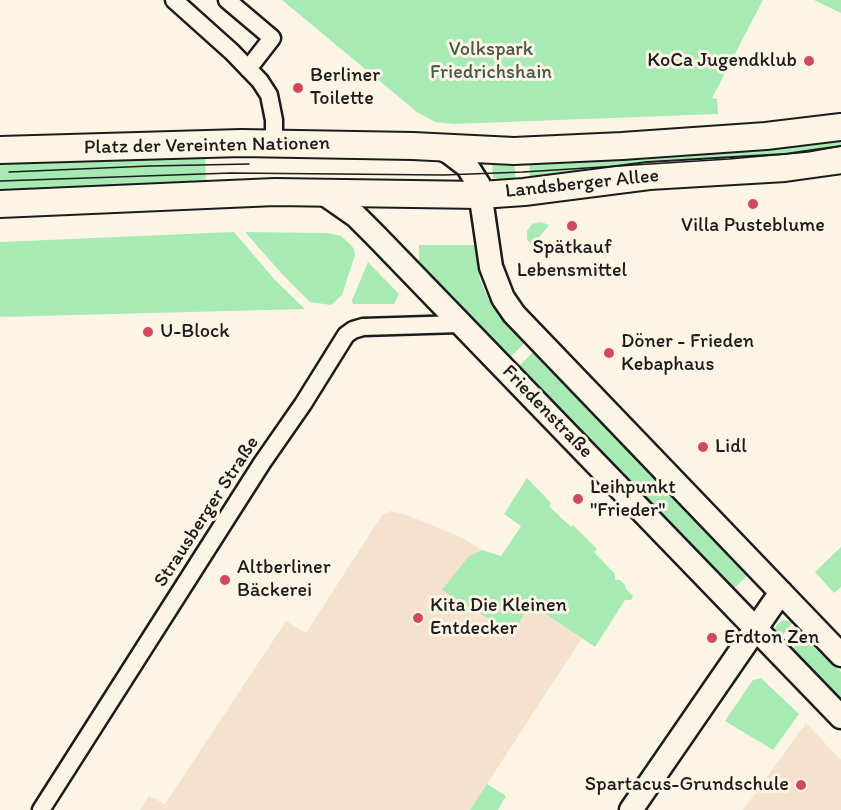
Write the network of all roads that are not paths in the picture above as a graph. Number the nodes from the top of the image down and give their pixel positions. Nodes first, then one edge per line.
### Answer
1 (174, 0) edge
2 (227, 0) edge
3 (248, 69) junction
4 (841, 127) edge
5 (274, 143) junction
6 (413, 146) joint
7 (439, 147) junction
8 (0, 150) edge
9 (841, 160) edge
10 (323, 193) junction
11 (481, 195) junction
12 (0, 204) edge
13 (460, 324) junction
14 (781, 592) junction
15 (756, 628) junction
16 (841, 655) edge
17 (841, 717) edge
18 (41, 810) edge
19 (632, 810) edge

1 - 3 street
2 - 3 street
3 - 5 street
4 - 7 main road, Landsberger Allee
5 - 6 main road, Platz der Vereinten Nationen
5 - 8 main road, Platz der Vereinten Nationen
6 - 7 main road, Landsberger Allee
7 - 11 street
9 - 11 main road, Landsberger Allee
10 - 11 main road, Landsberger Allee
10 - 12 main road
10 - 13 street, Friedenstraße
11 - 14 street
13 - 15 street, Friedenstraße
13 - 18 street, Strausberger Straße
14 - 15 street
14 - 16 street
15 - 17 street, Friedenstraße
15 - 19 street

